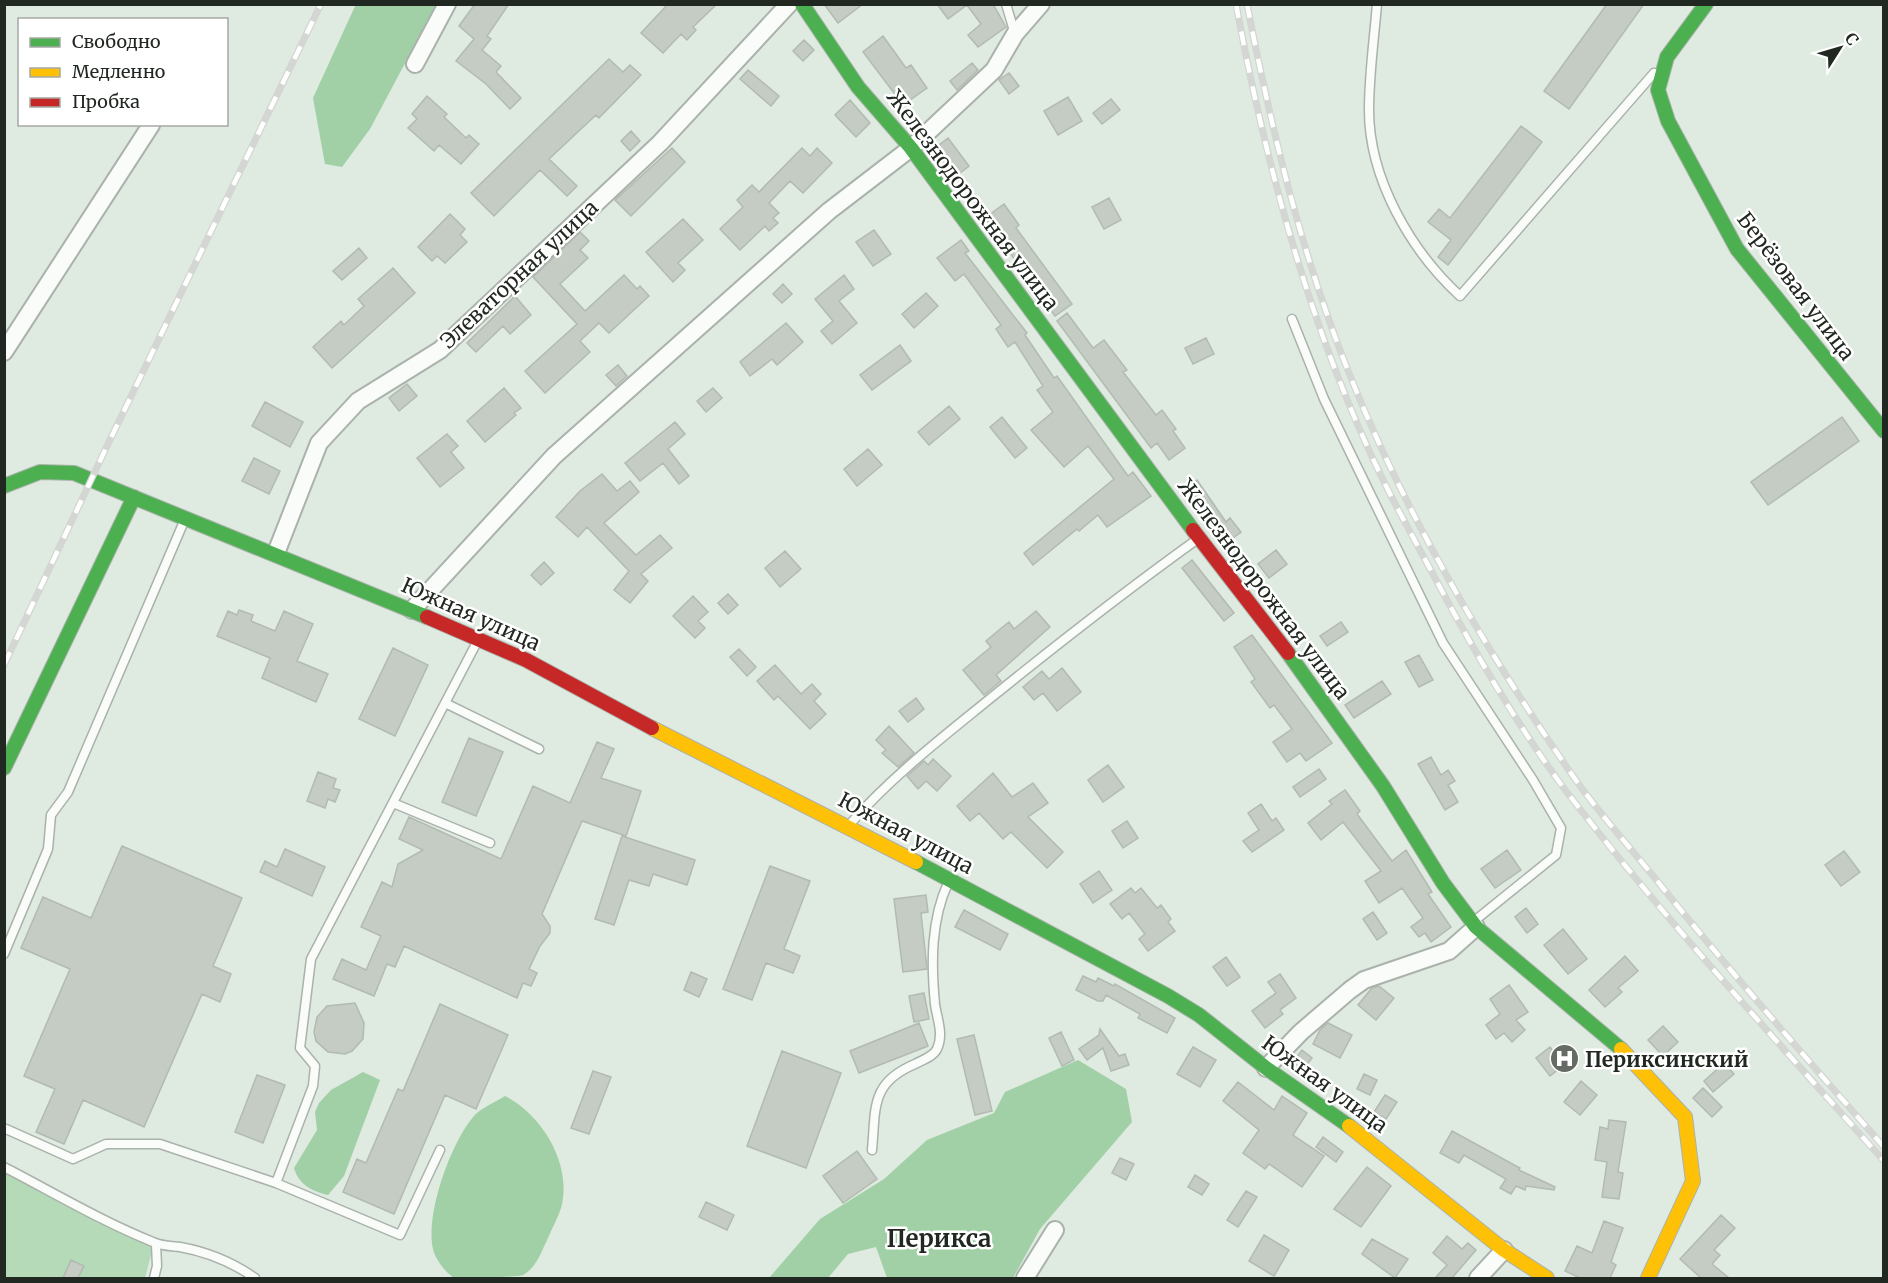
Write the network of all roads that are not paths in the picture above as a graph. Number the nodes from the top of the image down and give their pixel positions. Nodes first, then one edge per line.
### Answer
1 (447, 4) edge
2 (789, 4) edge
3 (802, 4) edge
4 (1006, 4) edge
5 (1041, 4) edge
6 (1377, 4) edge
7 (1706, 4) edge
8 (1015, 34) junction
9 (1667, 57) junction
10 (415, 64) dead end
11 (149, 126) edge
12 (911, 148) junction
13 (1292, 319) dead end
14 (4, 352) edge
15 (1884, 431) edge
16 (4, 486) edge
17 (134, 497) junction
18 (189, 517) junction
19 (1199, 538) junction
20 (276, 553) junction
21 (412, 609) junction
22 (478, 639) junction
23 (445, 703) junction
24 (539, 749) dead end
25 (4, 768) edge
26 (393, 803) junction
27 (848, 826) junction
28 (490, 843) dead end
29 (950, 879) junction
30 (1474, 925) junction
31 (4, 954) edge
32 (1266, 1068) junction
33 (6, 1129) edge
34 (440, 1150) dead end
35 (872, 1150) dead end
36 (4, 1167) edge
37 (276, 1183) junction
38 (1055, 1230) dead end
39 (156, 1244) junction
40 (1504, 1250) junction
41 (154, 1278) edge
42 (255, 1278) edge
43 (1025, 1278) edge
44 (1478, 1278) edge
45 (1547, 1278) edge
46 (1648, 1278) edge

1 - 10 street
2 - 20 street, Элеваторная улица
3 - 12 street, Железнодорожная улица
4 - 8 lane
5 - 8 street
6 - 9 lane
7 - 9 street
8 - 12 street
9 - 15 street, Берёзовая улица
11 - 14 street
12 - 19 street, Железнодорожная улица
12 - 21 street
13 - 30 lane
16 - 17 street, Южная улица
17 - 18 street, Южная улица
17 - 25 street
18 - 20 street, Южная улица
18 - 31 lane
19 - 27 lane
19 - 30 street, Железнодорожная улица
20 - 21 street, Южная улица
21 - 22 street, Южная улица
22 - 23 lane
22 - 27 street, Южная улица
23 - 24 lane
23 - 26 lane
26 - 28 lane
26 - 37 lane
27 - 29 street, Южная улица
29 - 32 street, Южная улица
29 - 35 lane
30 - 32 street
30 - 46 street, Железнодорожная улица
32 - 40 street, Южная улица
33 - 37 lane
34 - 37 lane
36 - 39 lane
38 - 43 street
39 - 41 lane
39 - 42 lane
40 - 44 street
40 - 45 street, Южная улица

